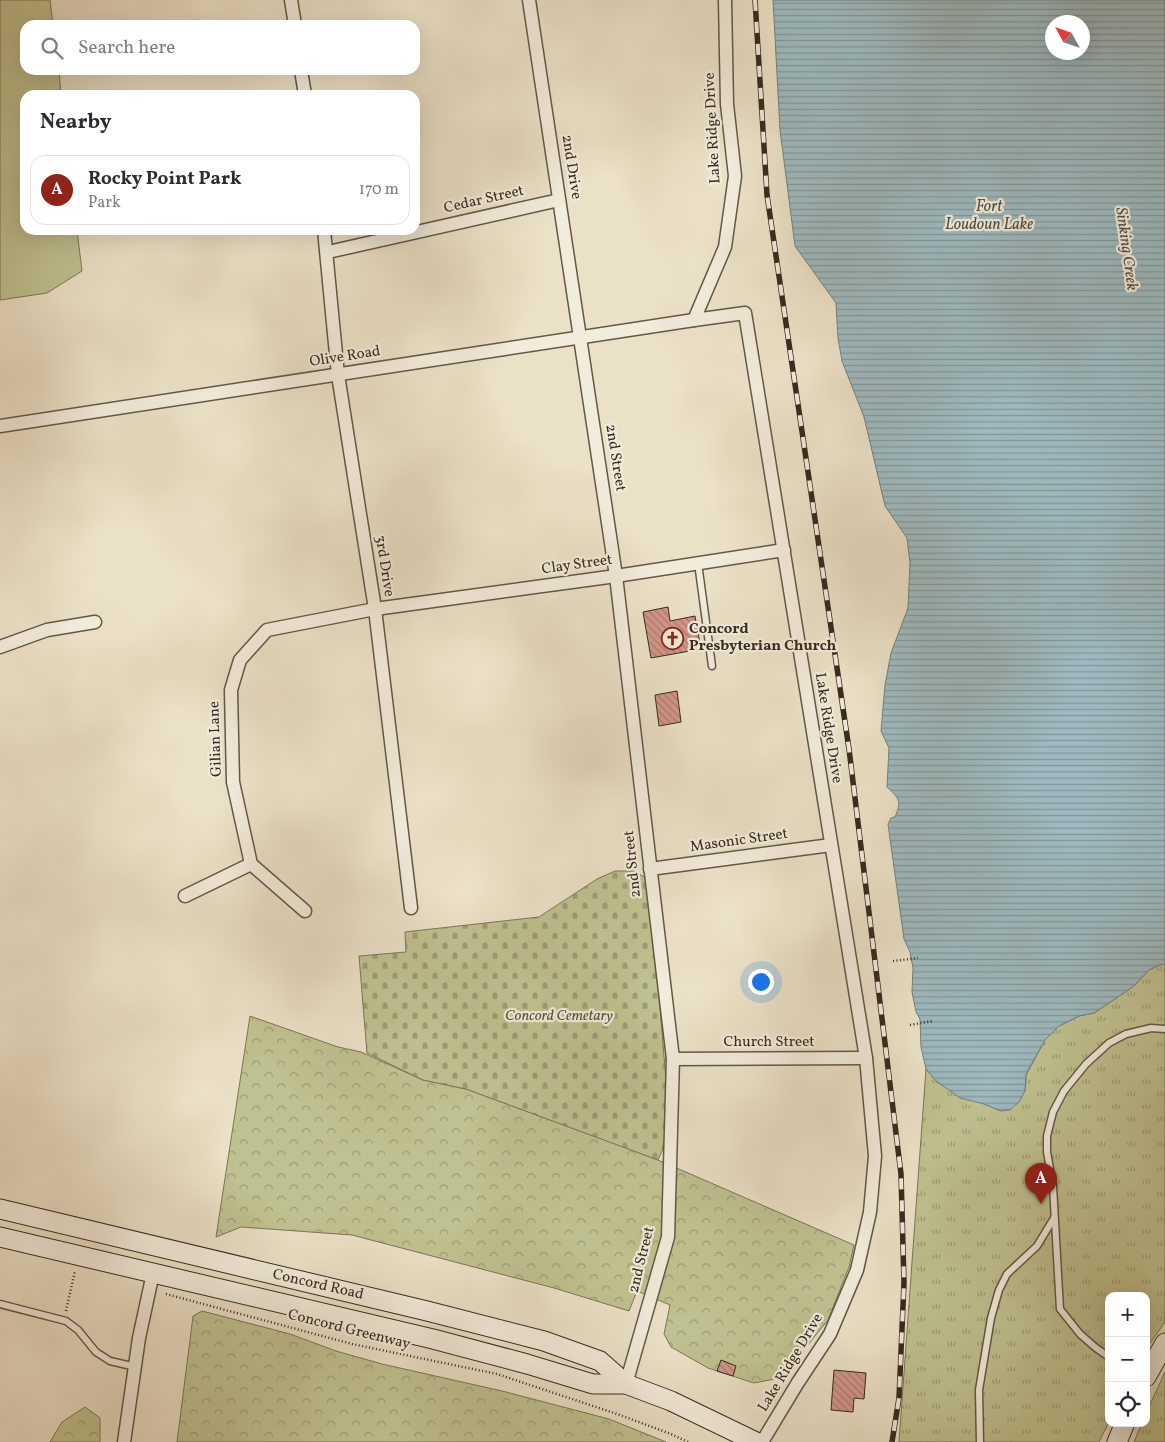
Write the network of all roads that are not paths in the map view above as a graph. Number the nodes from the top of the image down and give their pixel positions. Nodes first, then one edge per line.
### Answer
1 (291, 0) edge
2 (529, 0) edge
3 (725, 0) edge
4 (294, 20) edge
5 (302, 75) edge
6 (304, 90) edge
7 (559, 200) junction
8 (420, 231) edge
9 (325, 235) edge
10 (404, 235) edge
11 (328, 252) junction
12 (694, 320) junction
13 (580, 338) junction
14 (338, 375) junction
15 (0, 426) edge
16 (784, 550) junction
17 (698, 563) junction
18 (616, 576) junction
19 (375, 609) junction
20 (95, 622) dead end
21 (0, 647) edge
22 (712, 666) dead end
23 (831, 846) junction
24 (250, 864) junction
25 (650, 869) junction
26 (185, 896) dead end
27 (411, 908) dead end
28 (306, 911) dead end
29 (1165, 1029) edge
30 (866, 1058) junction
31 (673, 1059) junction
32 (0, 1209) edge
33 (1054, 1217) junction
34 (0, 1237) edge
35 (161, 1249) junction
36 (151, 1281) junction
37 (0, 1304) edge
38 (1165, 1343) edge
39 (1105, 1354) edge
40 (136, 1367) junction
41 (1150, 1370) edge
42 (626, 1384) junction
43 (1123, 1427) edge
44 (124, 1442) edge
45 (756, 1442) edge
46 (762, 1442) edge
47 (980, 1442) edge
48 (1117, 1442) edge

1 - 4 street
2 - 7 street, 2nd Drive
3 - 12 street, Lake Ridge Drive
5 - 6 street
7 - 8 street, Cedar Street
7 - 13 street, 2nd Drive
9 - 11 street, 3rd Drive
10 - 11 street, Cedar Street
11 - 14 street, 3rd Drive
12 - 13 street, Olive Road
12 - 16 street, Lake Ridge Drive
13 - 14 street, Olive Road
13 - 18 street, 2nd Street
14 - 15 street, Olive Road
14 - 19 street, 3rd Drive
16 - 17 street, Clay Street
16 - 23 street, Lake Ridge Drive
17 - 18 street, Clay Street
17 - 22 lane
18 - 19 street, Clay Street
18 - 25 street, 2nd Street
19 - 24 street, Gilian Lane
19 - 27 street, 3rd Drive
20 - 21 street
23 - 25 street, Masonic Street
23 - 30 street, Lake Ridge Drive
24 - 26 street
24 - 28 street
25 - 31 street, 2nd Street
29 - 33 lane
30 - 31 street, Church Street
30 - 46 street, Lake Ridge Drive
31 - 42 street, 2nd Street
32 - 35 main road, Concord Road
33 - 39 lane
33 - 47 lane
34 - 36 main road, Concord Road
35 - 36 main road
35 - 42 main road, Concord Road
36 - 40 street
36 - 42 main road, Concord Road
37 - 40 lane
38 - 41 main road
40 - 44 street
42 - 45 main road, Concord Road
43 - 48 main road

